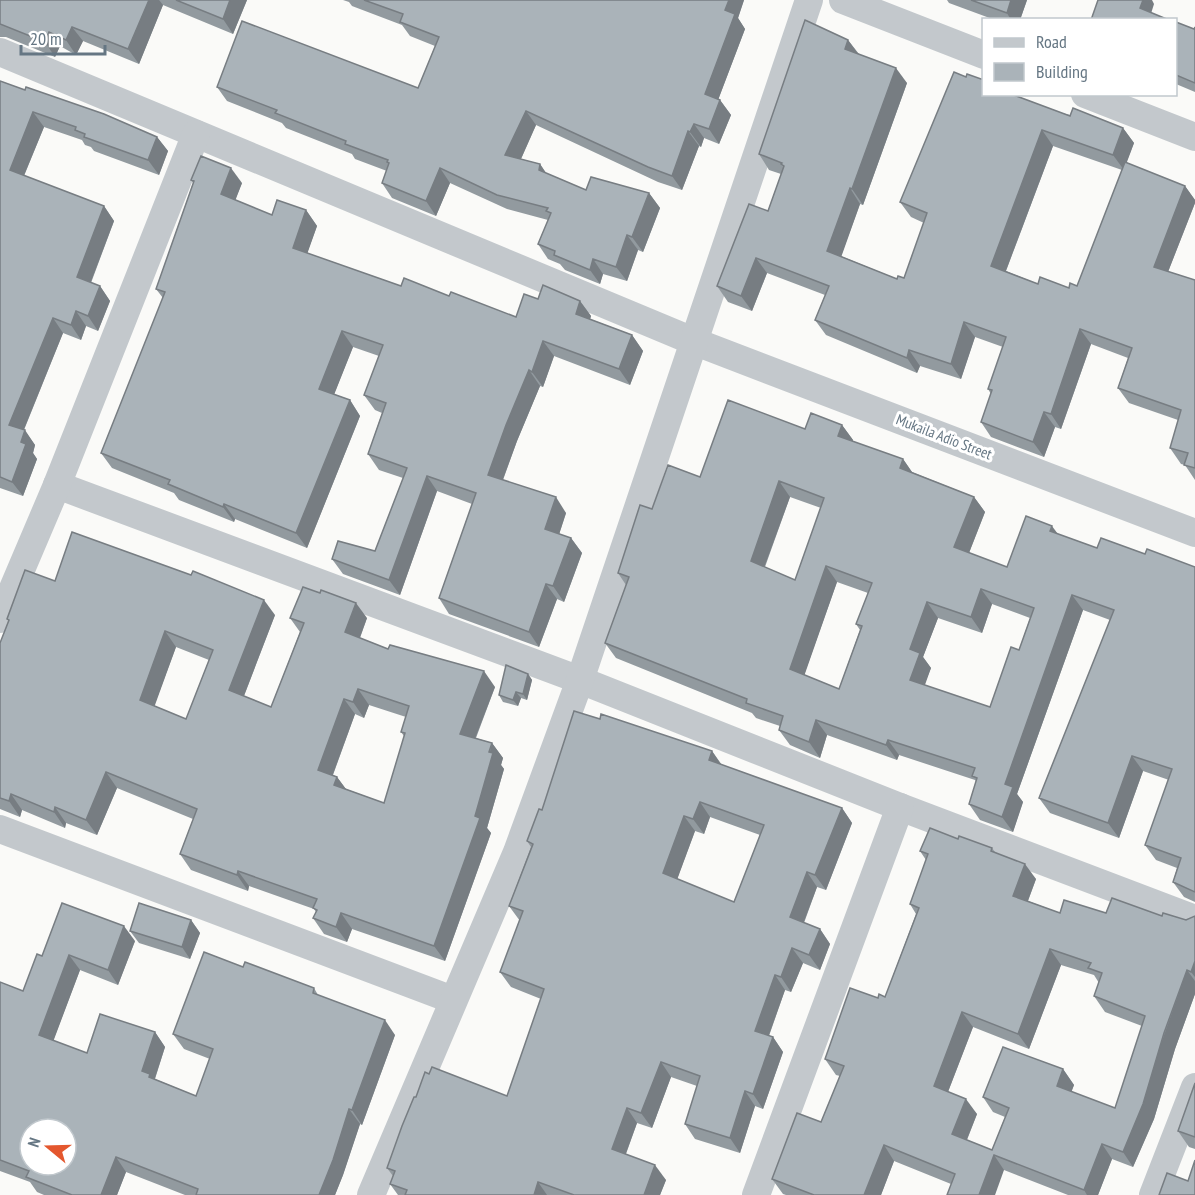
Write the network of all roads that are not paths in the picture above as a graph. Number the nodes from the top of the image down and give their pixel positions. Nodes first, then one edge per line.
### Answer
1 (809, 0) edge
2 (843, 0) edge
3 (0, 52) edge
4 (982, 54) edge
5 (1090, 96) edge
6 (196, 135) junction
7 (1195, 137) edge
8 (693, 341) junction
9 (57, 485) junction
10 (1195, 532) edge
11 (0, 619) edge
12 (580, 680) junction
13 (900, 807) junction
14 (0, 829) edge
15 (1195, 919) edge
16 (453, 1000) junction
17 (1195, 1087) edge
18 (371, 1195) edge
19 (756, 1195) edge
20 (1153, 1195) edge

1 - 8 street
2 - 4 street
3 - 6 street, Mukaila Adio Street
5 - 7 street
6 - 8 street, Mukaila Adio Street
6 - 9 street
8 - 10 street, Mukaila Adio Street
8 - 12 street
9 - 11 street
9 - 12 street
12 - 13 street
12 - 16 street
13 - 15 street
13 - 19 street
14 - 16 street
16 - 18 street
17 - 20 street

